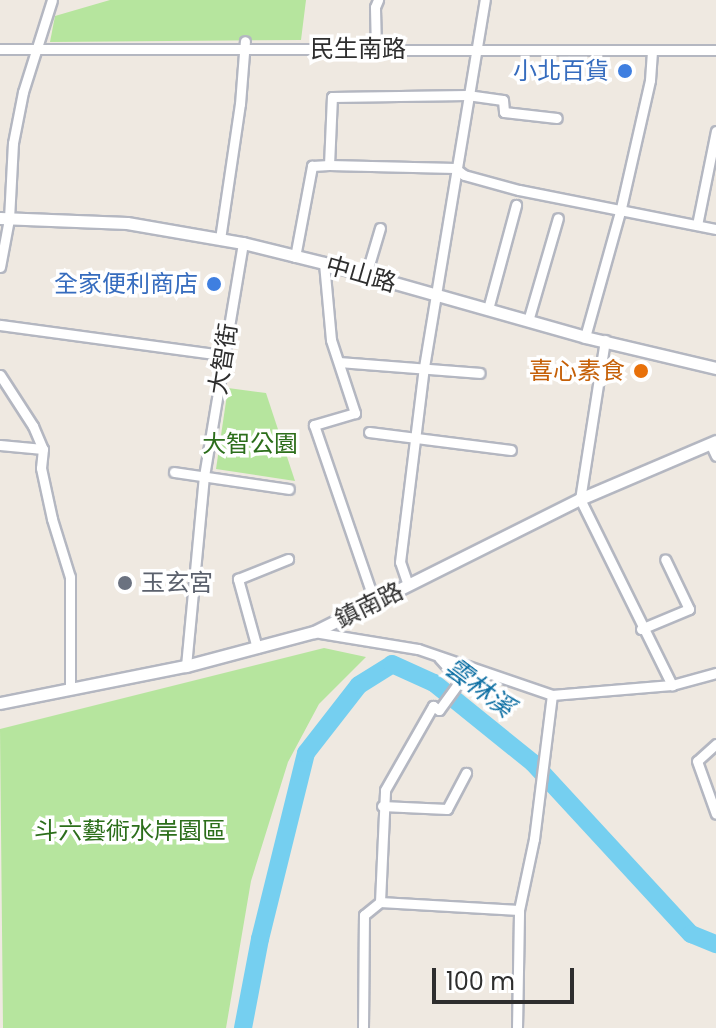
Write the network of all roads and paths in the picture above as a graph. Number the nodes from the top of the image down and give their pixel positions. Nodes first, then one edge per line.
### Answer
1 (52, 0) edge
2 (386, 0) edge
3 (485, 0) edge
4 (377, 4) edge
5 (244, 45) junction
6 (474, 47) junction
7 (0, 49) edge
8 (38, 49) junction
9 (376, 49) junction
10 (652, 50) junction
11 (716, 50) edge
12 (467, 95) junction
13 (557, 118) dead end
14 (716, 133) edge
15 (329, 165) junction
16 (455, 168) junction
17 (516, 205) dead end
18 (621, 208) junction
19 (4, 218) edge
20 (558, 218) dead end
21 (697, 225) junction
22 (380, 228) dead end
23 (716, 229) edge
24 (220, 239) junction
25 (243, 243) junction
26 (295, 257) junction
27 (324, 263) junction
28 (0, 267) edge
29 (366, 275) junction
30 (438, 295) junction
31 (488, 309) junction
32 (528, 321) junction
33 (0, 325) edge
34 (585, 337) junction
35 (605, 340) junction
36 (223, 355) junction
37 (340, 362) junction
38 (424, 367) junction
39 (716, 368) edge
40 (480, 373) dead end
41 (0, 375) edge
42 (369, 432) dead end
43 (416, 437) junction
44 (713, 442) edge
45 (0, 445) edge
46 (43, 449) junction
47 (511, 450) dead end
48 (716, 456) edge
49 (174, 472) dead end
50 (204, 476) junction
51 (289, 489) dead end
52 (580, 499) junction
53 (288, 559) dead end
54 (665, 559) dead end
55 (408, 585) junction
56 (375, 603) junction
57 (641, 629) junction
58 (314, 632) junction
59 (257, 648) junction
60 (438, 658) junction
61 (186, 666) junction
62 (716, 673) edge
63 (672, 685) junction
64 (70, 689) junction
65 (552, 695) junction
66 (0, 703) edge
67 (716, 744) edge
68 (466, 773) dead end
69 (382, 806) junction
70 (716, 814) edge
71 (380, 902) junction
72 (519, 910) junction
73 (363, 1028) edge
74 (517, 1028) edge

1 - 8 street
2 - 4 street
3 - 6 street
4 - 9 street
5 - 8 street, 民生南路
5 - 9 street, 民生南路
5 - 24 street
6 - 9 street, 民生南路
6 - 10 street, 民生南路
6 - 12 street
7 - 8 street, 民生南路
8 - 19 street
10 - 11 street, 民生南路
10 - 18 street
12 - 13 street
12 - 15 street
12 - 16 street
14 - 21 street
15 - 16 street
15 - 26 street
16 - 18 street
16 - 30 street
17 - 31 street
18 - 21 street
18 - 34 street
19 - 24 street, 中山路
19 - 28 street
20 - 32 street
21 - 23 street
22 - 29 street
24 - 25 street, 中山路
25 - 26 street, 中山路
25 - 36 street, 大智街
26 - 27 street, 中山路
27 - 29 street, 中山路
27 - 37 street
29 - 30 street, 中山路
30 - 31 street, 中山路
30 - 38 street
31 - 32 street, 中山路
32 - 34 street, 中山路
33 - 36 street
34 - 35 street, 中山路
35 - 39 street, 中山路
35 - 52 street
36 - 50 street, 大智街
37 - 38 street
37 - 56 street
38 - 40 street
38 - 43 street
41 - 46 street
42 - 43 street
43 - 47 street
43 - 55 street
44 - 48 street
44 - 52 street, 鎮南路
45 - 46 street
46 - 64 street
49 - 50 street
50 - 51 street
50 - 61 street, 大智街
52 - 55 street, 鎮南路
52 - 57 street
53 - 59 street
54 - 57 street
55 - 56 street, 鎮南路
56 - 58 street, 鎮南路
57 - 63 street
58 - 59 street, 鎮南路
58 - 60 street
59 - 61 street, 鎮南路
60 - 65 street
60 - 69 street
61 - 64 street, 鎮南路
62 - 63 street
63 - 65 street
64 - 66 street, 鎮南路
65 - 72 street
67 - 70 street
68 - 69 street
69 - 71 street
71 - 72 street
71 - 73 street
72 - 74 street

